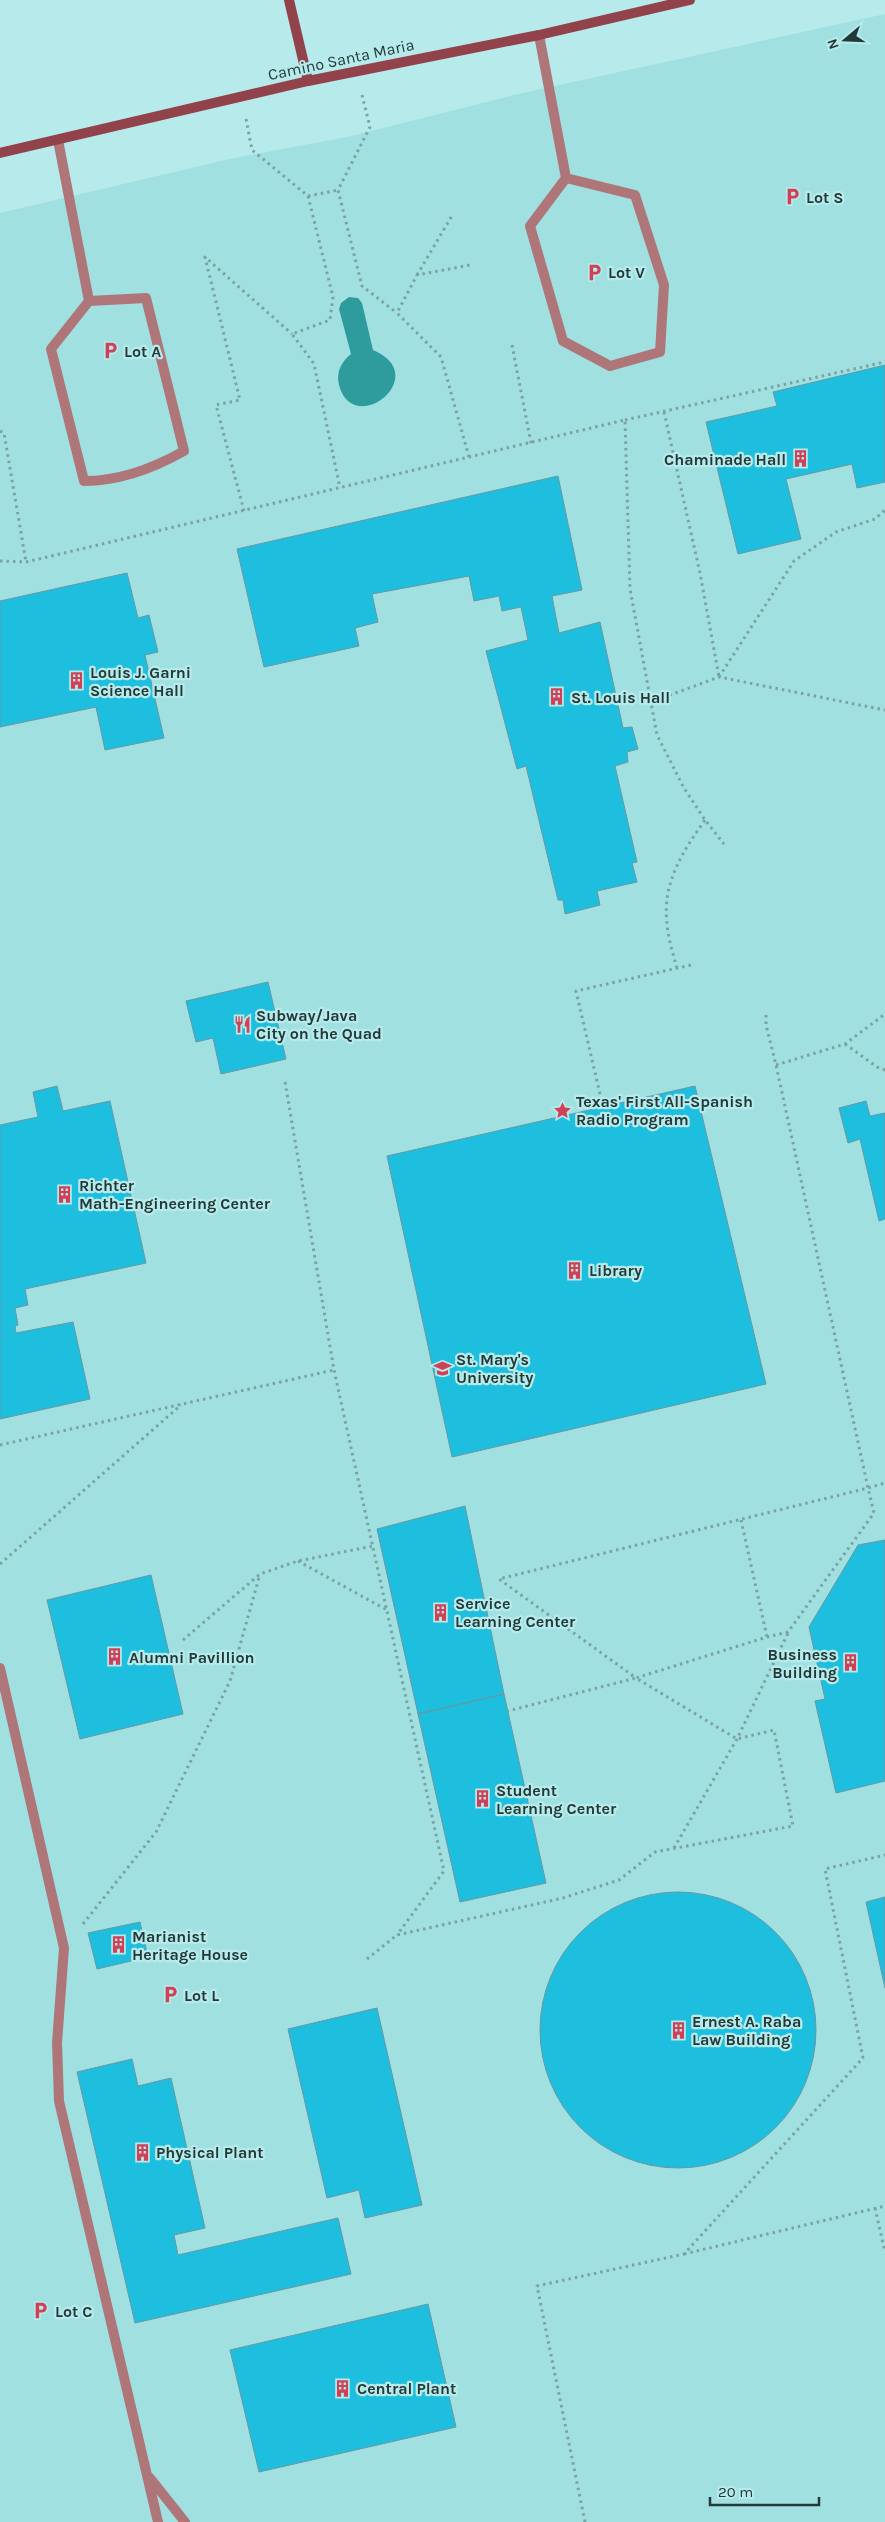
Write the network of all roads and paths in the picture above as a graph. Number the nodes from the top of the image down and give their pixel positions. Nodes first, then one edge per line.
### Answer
1 (290, 0) edge
2 (690, 0) edge
3 (539, 35) junction
4 (356, 70) junction
5 (308, 81) junction
6 (241, 96) junction
7 (58, 140) junction
8 (0, 153) edge
9 (566, 178) junction
10 (338, 190) junction
11 (308, 196) junction
12 (453, 214) dead end
13 (470, 265) dead end
14 (418, 275) junction
15 (89, 301) junction
16 (397, 313) junction
17 (292, 334) junction
18 (512, 345) dead end
19 (885, 362) edge
20 (664, 412) junction
21 (625, 420) junction
22 (0, 431) edge
23 (531, 443) junction
24 (469, 457) junction
25 (340, 488) junction
26 (885, 510) edge
27 (244, 511) junction
28 (0, 561) edge
29 (26, 562) junction
30 (719, 677) junction
31 (651, 702) junction
32 (885, 710) edge
33 (705, 820) junction
34 (724, 844) dead end
35 (691, 965) dead end
36 (677, 968) junction
37 (885, 1014) edge
38 (766, 1015) dead end
39 (845, 1044) junction
40 (776, 1065) junction
41 (885, 1070) edge
42 (285, 1082) dead end
43 (600, 1094) dead end
44 (334, 1370) junction
45 (181, 1405) junction
46 (0, 1445) edge
47 (885, 1484) edge
48 (868, 1488) junction
49 (741, 1520) junction
50 (373, 1546) junction
51 (298, 1561) junction
52 (0, 1564) edge
53 (260, 1574) junction
54 (387, 1610) junction
55 (788, 1632) junction
56 (767, 1637) junction
57 (183, 1640) dead end
58 (0, 1668) edge
59 (636, 1678) junction
60 (508, 1712) dead end
61 (737, 1739) junction
62 (674, 1848) junction
63 (885, 1855) edge
64 (397, 1935) junction
65 (64, 1948) junction
66 (367, 1959) dead end
67 (885, 2206) edge
68 (875, 2208) junction
69 (885, 2252) edge
70 (684, 2254) junction
71 (148, 2476) junction
72 (158, 2522) edge
73 (185, 2522) edge
74 (585, 2522) edge

1 - 5 street
2 - 3 street, Camino Santa Maria
3 - 4 street, Camino Santa Maria
3 - 9 lane
4 - 5 street, Camino Santa Maria
4 - 10 path
5 - 6 street, Camino Santa Maria
6 - 7 street, Camino Santa Maria
6 - 11 path
7 - 8 street, Camino Santa Maria
7 - 15 lane
9 - 9 lane
10 - 11 path
10 - 16 path
11 - 17 path
12 - 14 path
13 - 14 path
14 - 16 path
15 - 15 lane
16 - 24 path
17 - 25 path
17 - 27 path
18 - 23 path
19 - 20 path
20 - 21 path
20 - 30 path
21 - 23 path
21 - 31 path
22 - 29 path
23 - 24 path
24 - 25 path
25 - 27 path
26 - 30 path
27 - 29 path
28 - 29 path
30 - 31 path
30 - 32 path
31 - 33 path
33 - 34 path
33 - 36 path
35 - 36 path
36 - 43 path
37 - 39 path
38 - 40 path
39 - 40 path
39 - 41 path
40 - 48 path
42 - 44 path
44 - 45 path
44 - 50 path
45 - 46 path
45 - 52 path
47 - 48 path
48 - 49 path
48 - 55 path
49 - 56 path
49 - 59 path
50 - 51 path
50 - 54 path
51 - 53 path
51 - 54 path
53 - 57 path
53 - 65 path
54 - 64 path
55 - 56 path
55 - 61 path
56 - 59 path
58 - 65 lane
59 - 60 path
59 - 61 path
61 - 62 path
61 - 62 path
62 - 64 path
63 - 70 path
64 - 66 path
65 - 71 lane
67 - 68 path
68 - 69 path
68 - 70 path
70 - 74 path
71 - 72 lane
71 - 73 lane

